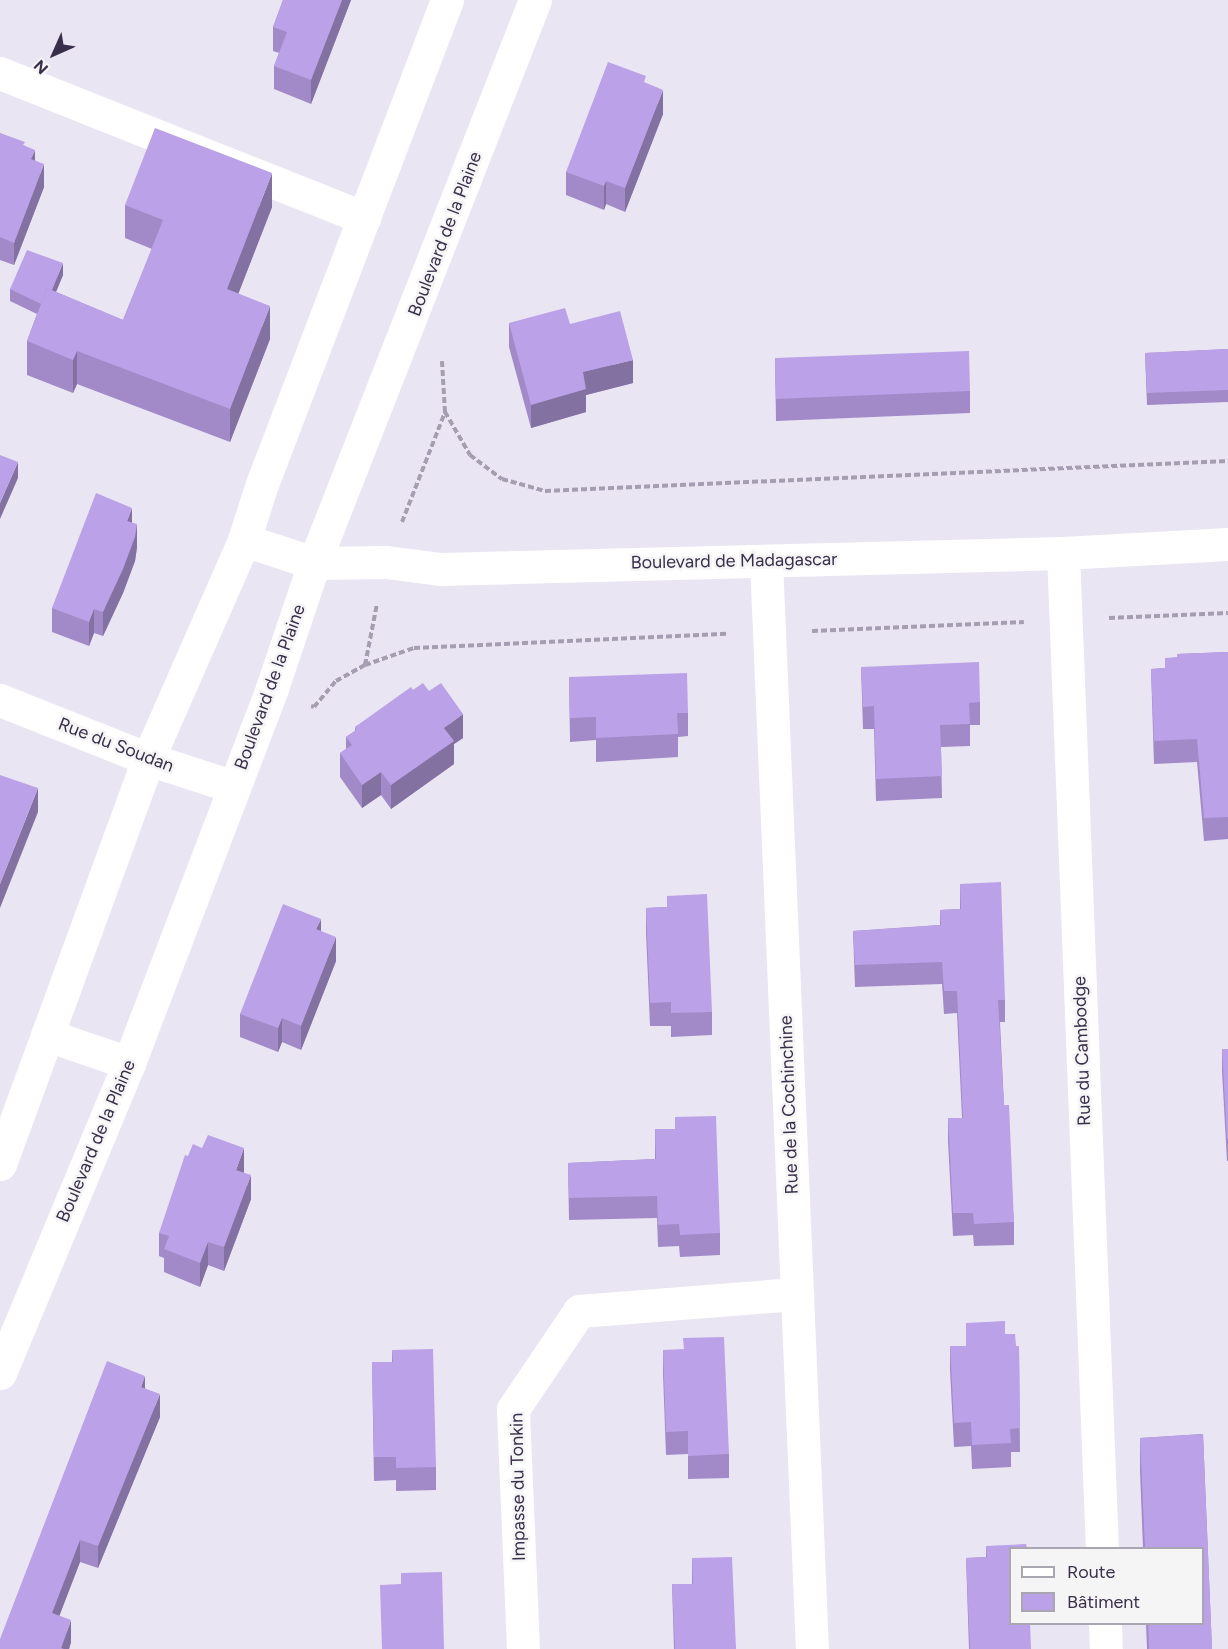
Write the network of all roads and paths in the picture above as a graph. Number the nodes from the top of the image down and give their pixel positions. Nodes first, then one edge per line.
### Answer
1 (447, 0) edge
2 (535, 0) edge
3 (0, 73) edge
4 (364, 218) junction
5 (445, 412) dead end
6 (1228, 461) edge
7 (244, 540) junction
8 (1228, 544) edge
9 (1063, 553) junction
10 (766, 561) junction
11 (315, 562) junction
12 (0, 700) edge
13 (148, 759) junction
14 (234, 787) junction
15 (47, 1035) junction
16 (129, 1063) junction
17 (0, 1164) edge
18 (797, 1294) junction
19 (6, 1338) edge
20 (0, 1373) edge
21 (1102, 1547) edge
22 (1105, 1625) edge
23 (523, 1649) edge
24 (812, 1649) edge
25 (1106, 1649) edge

1 - 4 street
2 - 11 street, Boulevard de la Plaine
3 - 4 street
4 - 7 street
5 - 6 path
7 - 11 street, Boulevard de Madagascar
7 - 13 street
8 - 9 street, Boulevard de Madagascar
9 - 10 street, Boulevard de Madagascar
9 - 21 street, Rue du Cambodge
10 - 11 street, Boulevard de Madagascar
10 - 18 street, Rue de la Cochinchine
11 - 14 street, Boulevard de la Plaine
12 - 13 street, Rue du Soudan
13 - 14 street, Rue du Soudan
13 - 15 street
14 - 16 street, Boulevard de la Plaine
15 - 16 street
15 - 17 street
16 - 19 street, Boulevard de la Plaine
18 - 23 street, Impasse du Tonkin
18 - 24 street, Rue de la Cochinchine
19 - 20 street, Boulevard de la Plaine
22 - 25 street

